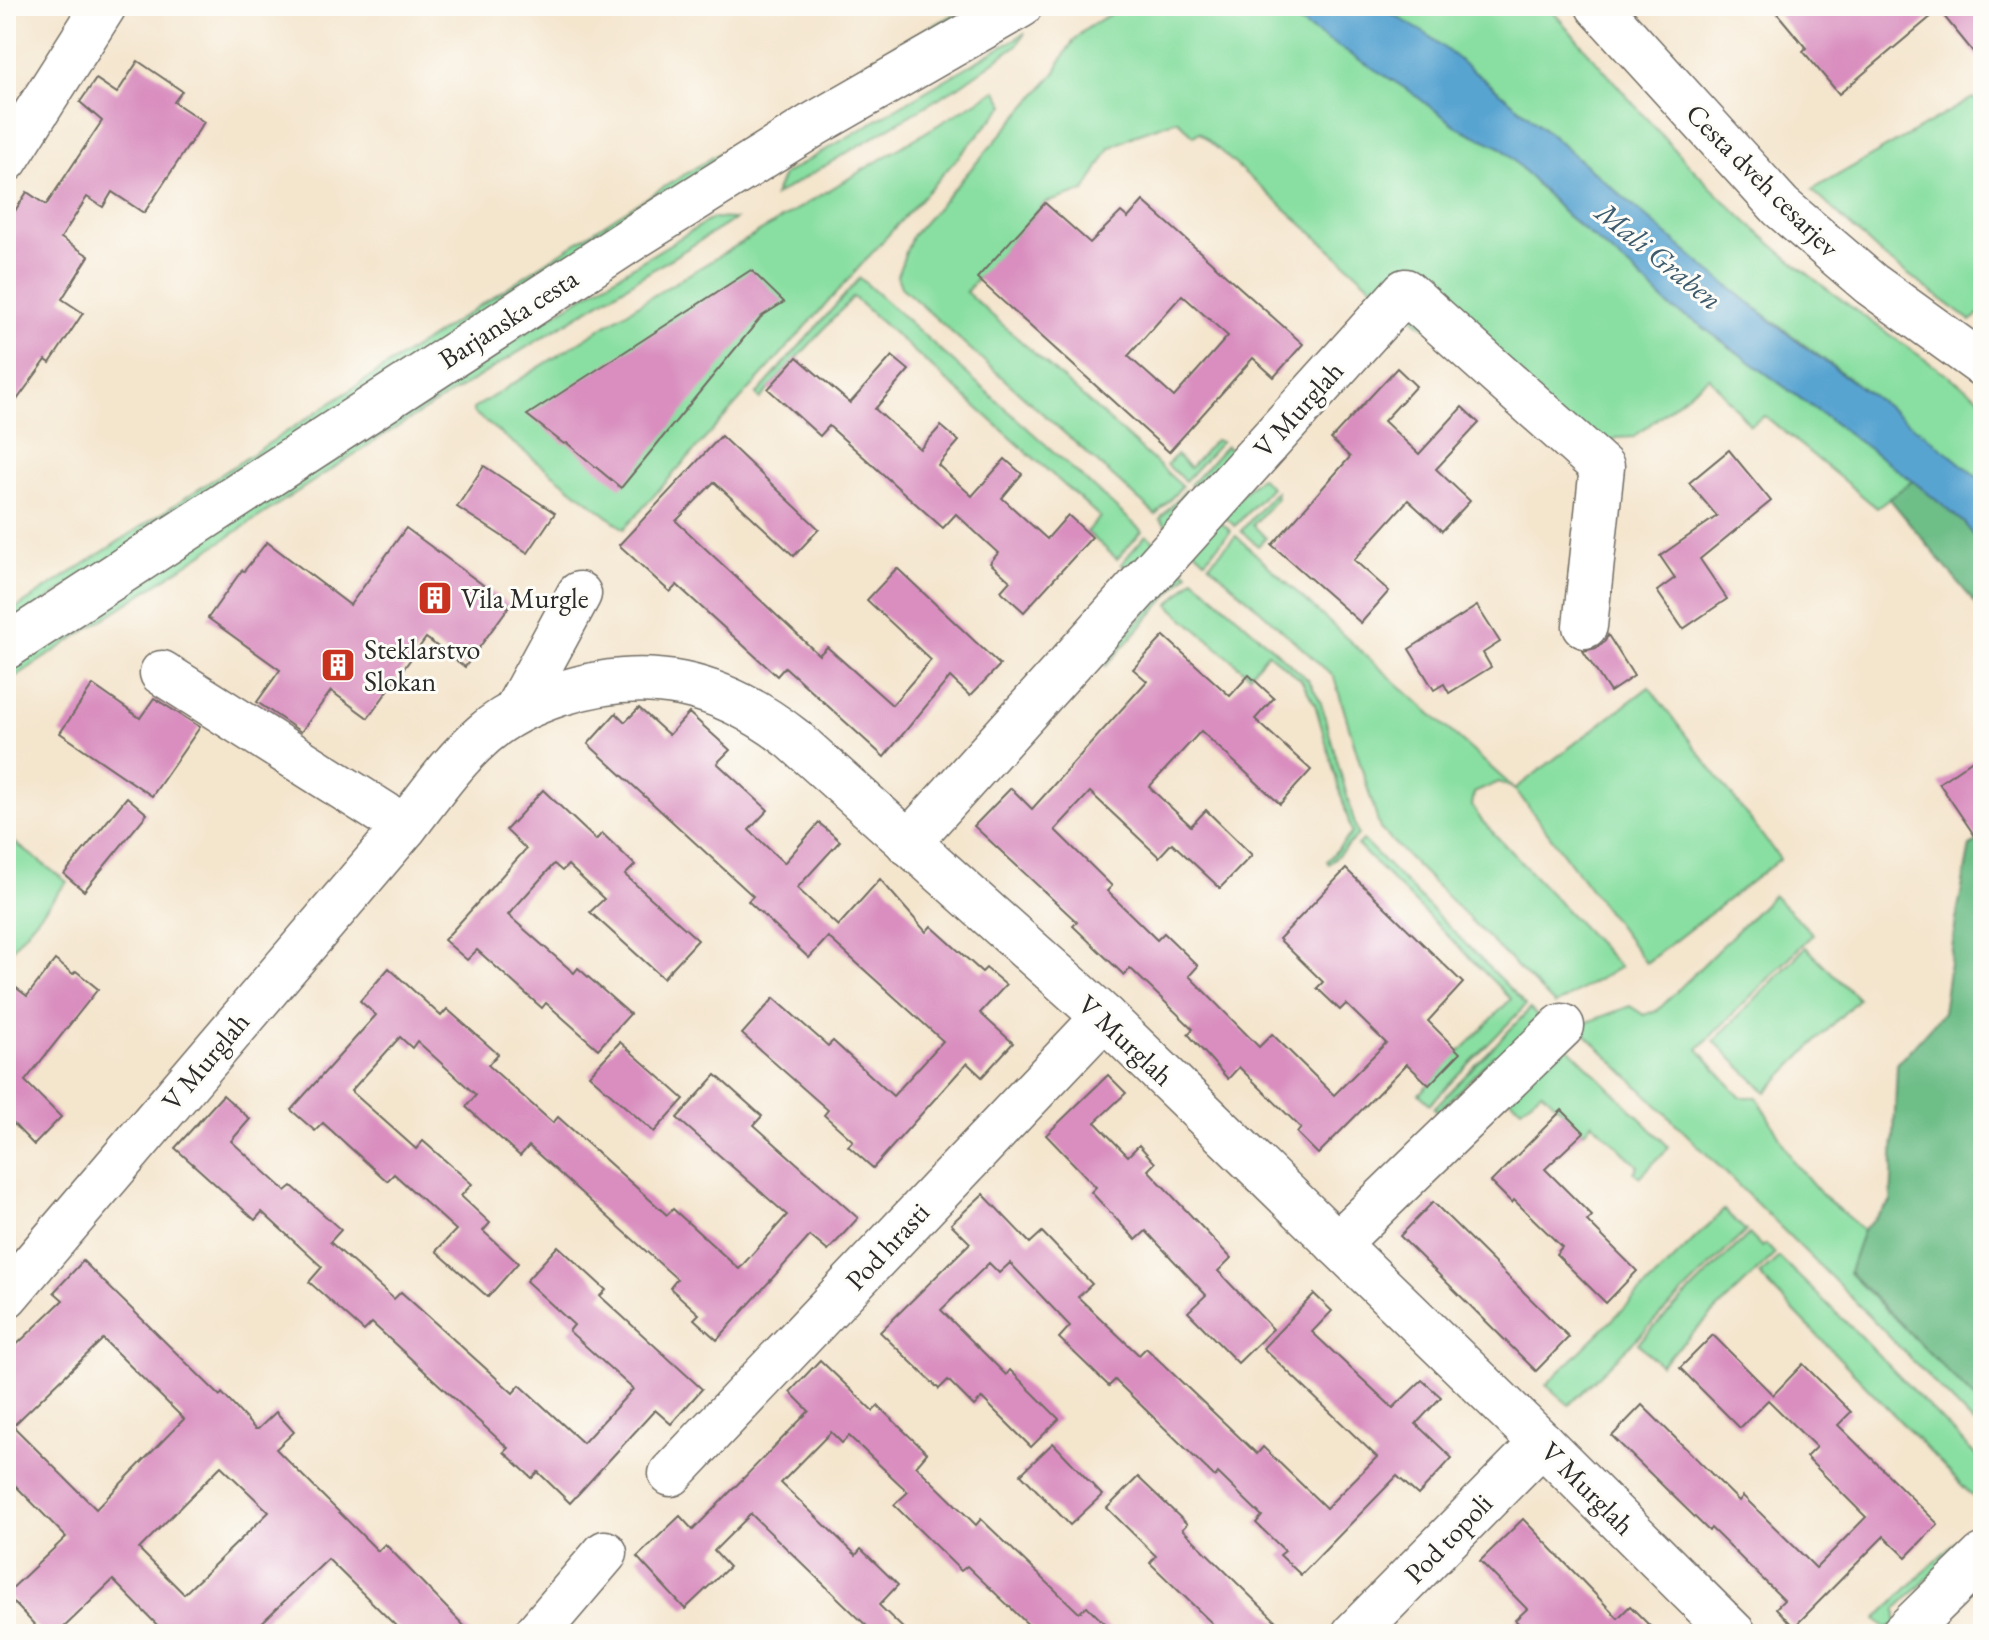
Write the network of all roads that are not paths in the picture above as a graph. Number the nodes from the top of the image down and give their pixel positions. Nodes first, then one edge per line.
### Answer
1 (104, 6) edge
2 (1020, 6) edge
3 (1598, 6) edge
4 (6, 160) edge
5 (1983, 365) edge
6 (579, 594) dead end
7 (1585, 626) dead end
8 (6, 647) edge
9 (162, 673) dead end
10 (515, 712) junction
11 (405, 827) junction
12 (908, 843) junction
13 (1104, 1017) junction
14 (1562, 1026) dead end
15 (1337, 1244) junction
16 (6, 1296) edge
17 (1542, 1443) junction
18 (671, 1474) dead end
19 (605, 1553) dead end
20 (1983, 1556) edge
21 (536, 1634) edge
22 (1354, 1634) edge
23 (1734, 1634) edge
24 (1903, 1634) edge

1 - 4 street
2 - 8 street, Barjanska cesta
3 - 5 street, Cesta dveh cesarjev
6 - 10 street
7 - 12 street, V Murglah
9 - 11 street
10 - 11 street, V Murglah
10 - 12 street, V Murglah
11 - 16 street, V Murglah
12 - 13 street, V Murglah
13 - 15 street, V Murglah
13 - 18 street, Pod hrasti
14 - 15 street
15 - 17 street, V Murglah
17 - 22 street, Pod topoli
17 - 23 street, V Murglah
19 - 21 street
20 - 24 street

